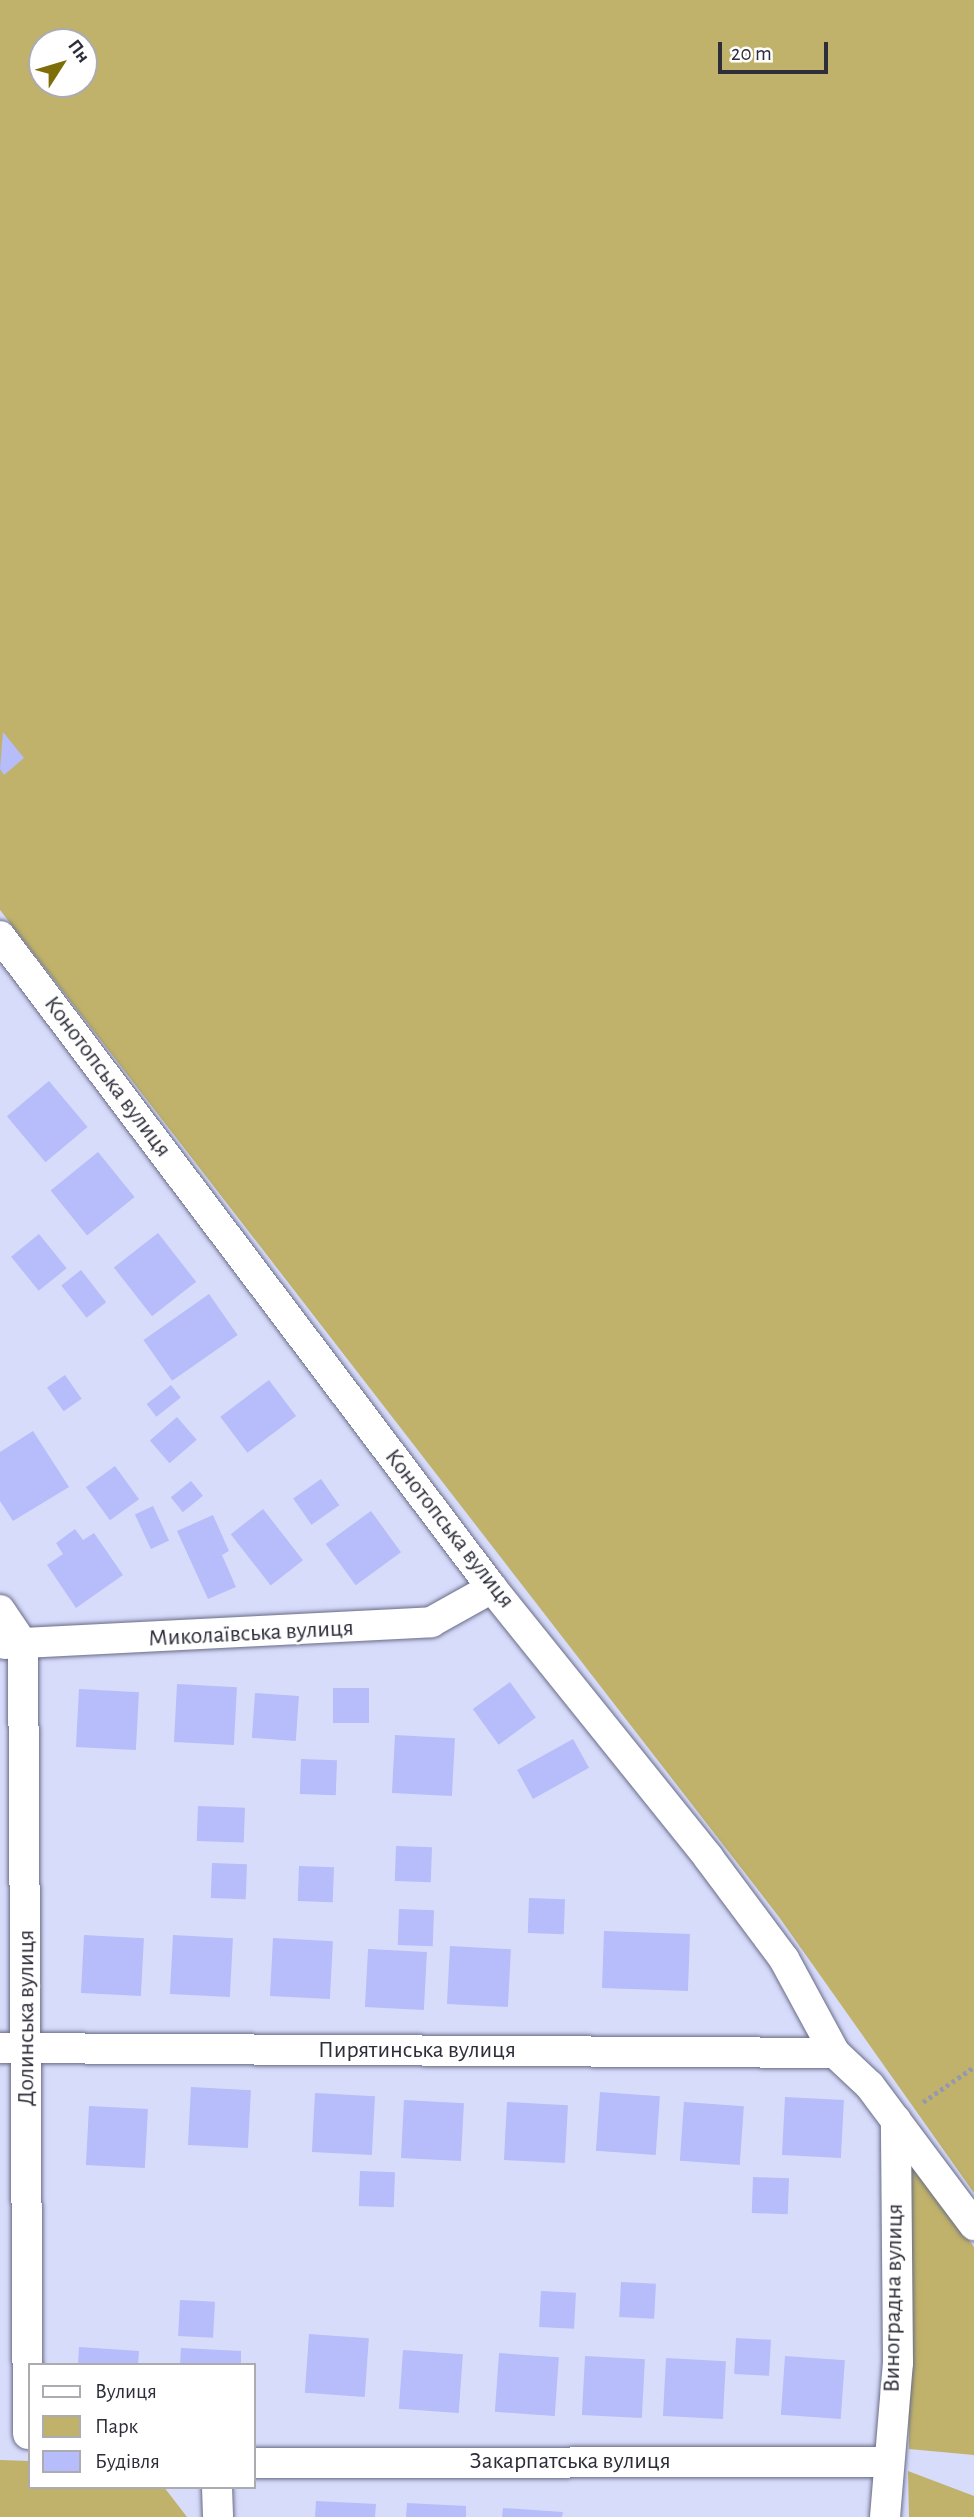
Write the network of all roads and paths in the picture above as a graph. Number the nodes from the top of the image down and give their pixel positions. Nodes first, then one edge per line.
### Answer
1 (0, 936) edge
2 (492, 1588) junction
3 (0, 1610) edge
4 (12, 1644) edge
5 (14, 2048) edge
6 (835, 2053) junction
7 (974, 2067) edge
8 (896, 2120) junction
9 (974, 2224) edge
10 (19, 2434) edge
11 (886, 2462) junction
12 (256, 2463) edge
13 (217, 2489) edge
14 (218, 2517) edge
15 (885, 2517) edge

1 - 2 street, Конотопська вулиця
2 - 4 street, Миколаївська вулиця
2 - 6 street, Конотопська вулиця
3 - 4 street
4 - 5 street, Долинська вулиця
5 - 6 street, Пирятинська вулиця
5 - 10 street, Долинська вулиця
6 - 8 street, Конотопська вулиця
7 - 8 path
8 - 9 street
8 - 11 street, Виноградна вулиця
11 - 12 street, Закарпатська вулиця
11 - 15 street, Виноградна вулиця
13 - 14 street

